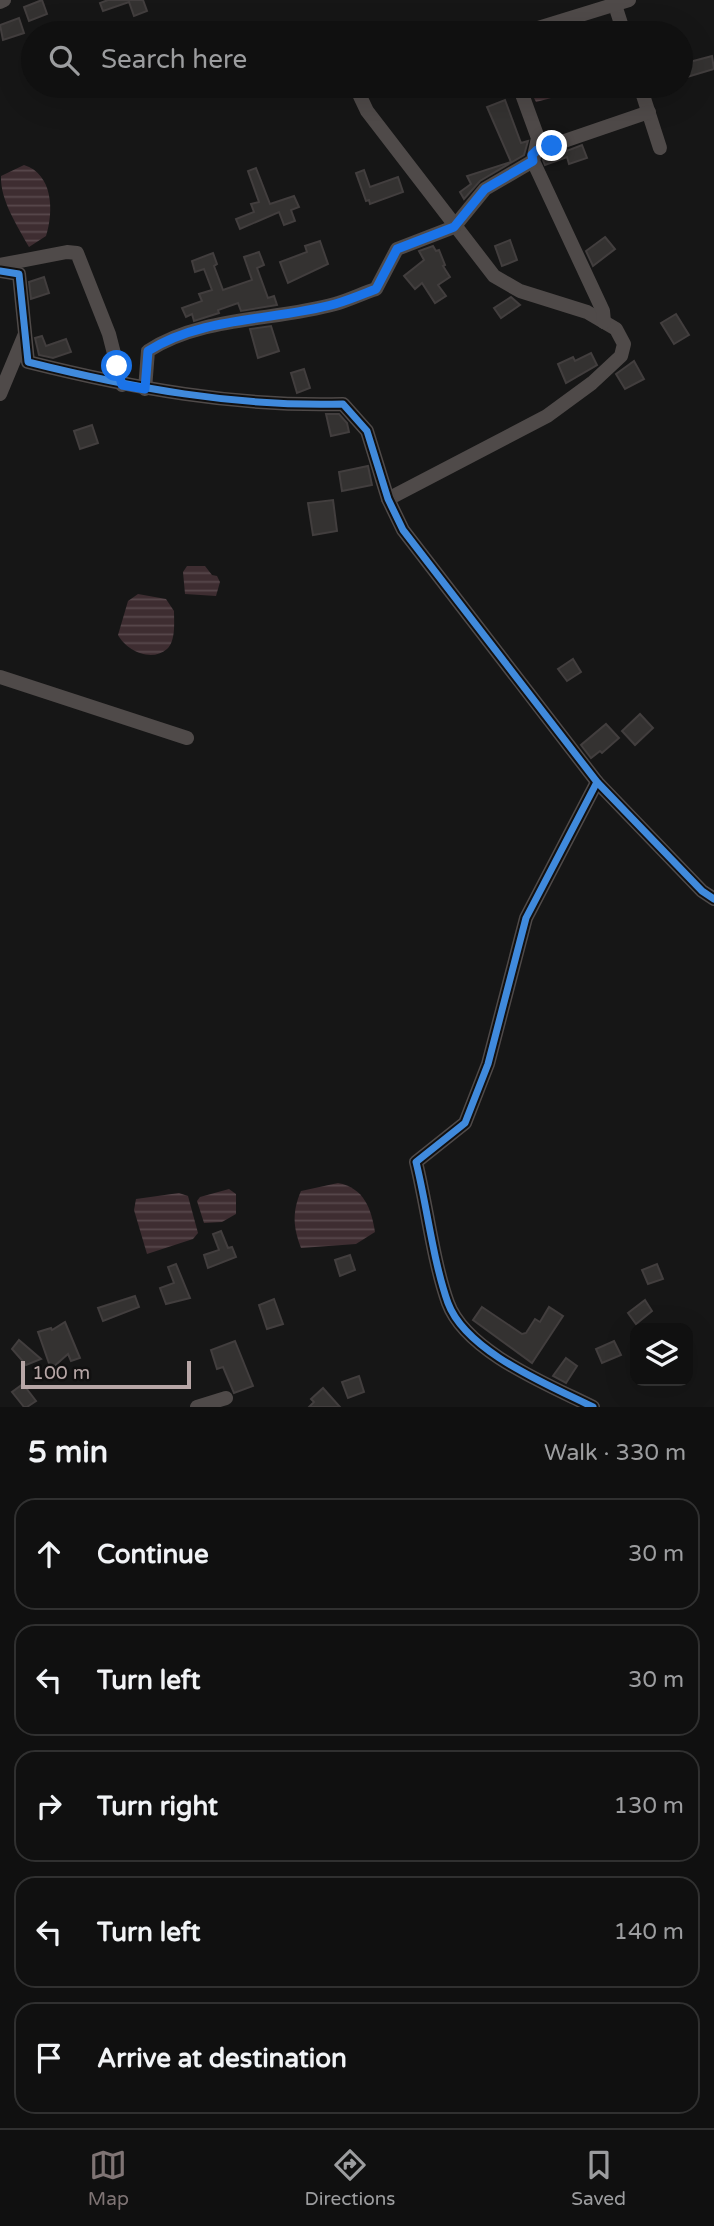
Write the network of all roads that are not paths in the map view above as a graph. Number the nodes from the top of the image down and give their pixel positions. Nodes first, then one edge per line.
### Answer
1 (622, 2) edge
2 (561, 21) edge
3 (623, 21) edge
4 (361, 98) edge
5 (523, 98) edge
6 (644, 98) edge
7 (649, 113) junction
8 (660, 148) dead end
9 (535, 155) junction
10 (454, 227) junction
11 (0, 265) edge
12 (0, 271) edge
13 (604, 322) junction
14 (25, 333) junction
15 (122, 385) junction
16 (145, 389) junction
17 (0, 394) edge
18 (387, 499) junction
19 (0, 677) edge
20 (187, 738) dead end
21 (597, 782) junction
22 (714, 899) edge
23 (226, 1398) dead end
24 (197, 1407) edge
25 (593, 1407) edge

1 - 2 street
1 - 3 street
4 - 10 street
5 - 9 street
6 - 7 street
7 - 8 street
7 - 9 street
9 - 10 street
9 - 13 street
10 - 13 street
10 - 16 street
11 - 15 street
12 - 14 street
13 - 18 street
14 - 15 street
14 - 17 street
15 - 16 street
16 - 18 street
18 - 21 street
19 - 20 street
21 - 22 street
21 - 25 street
23 - 24 street

